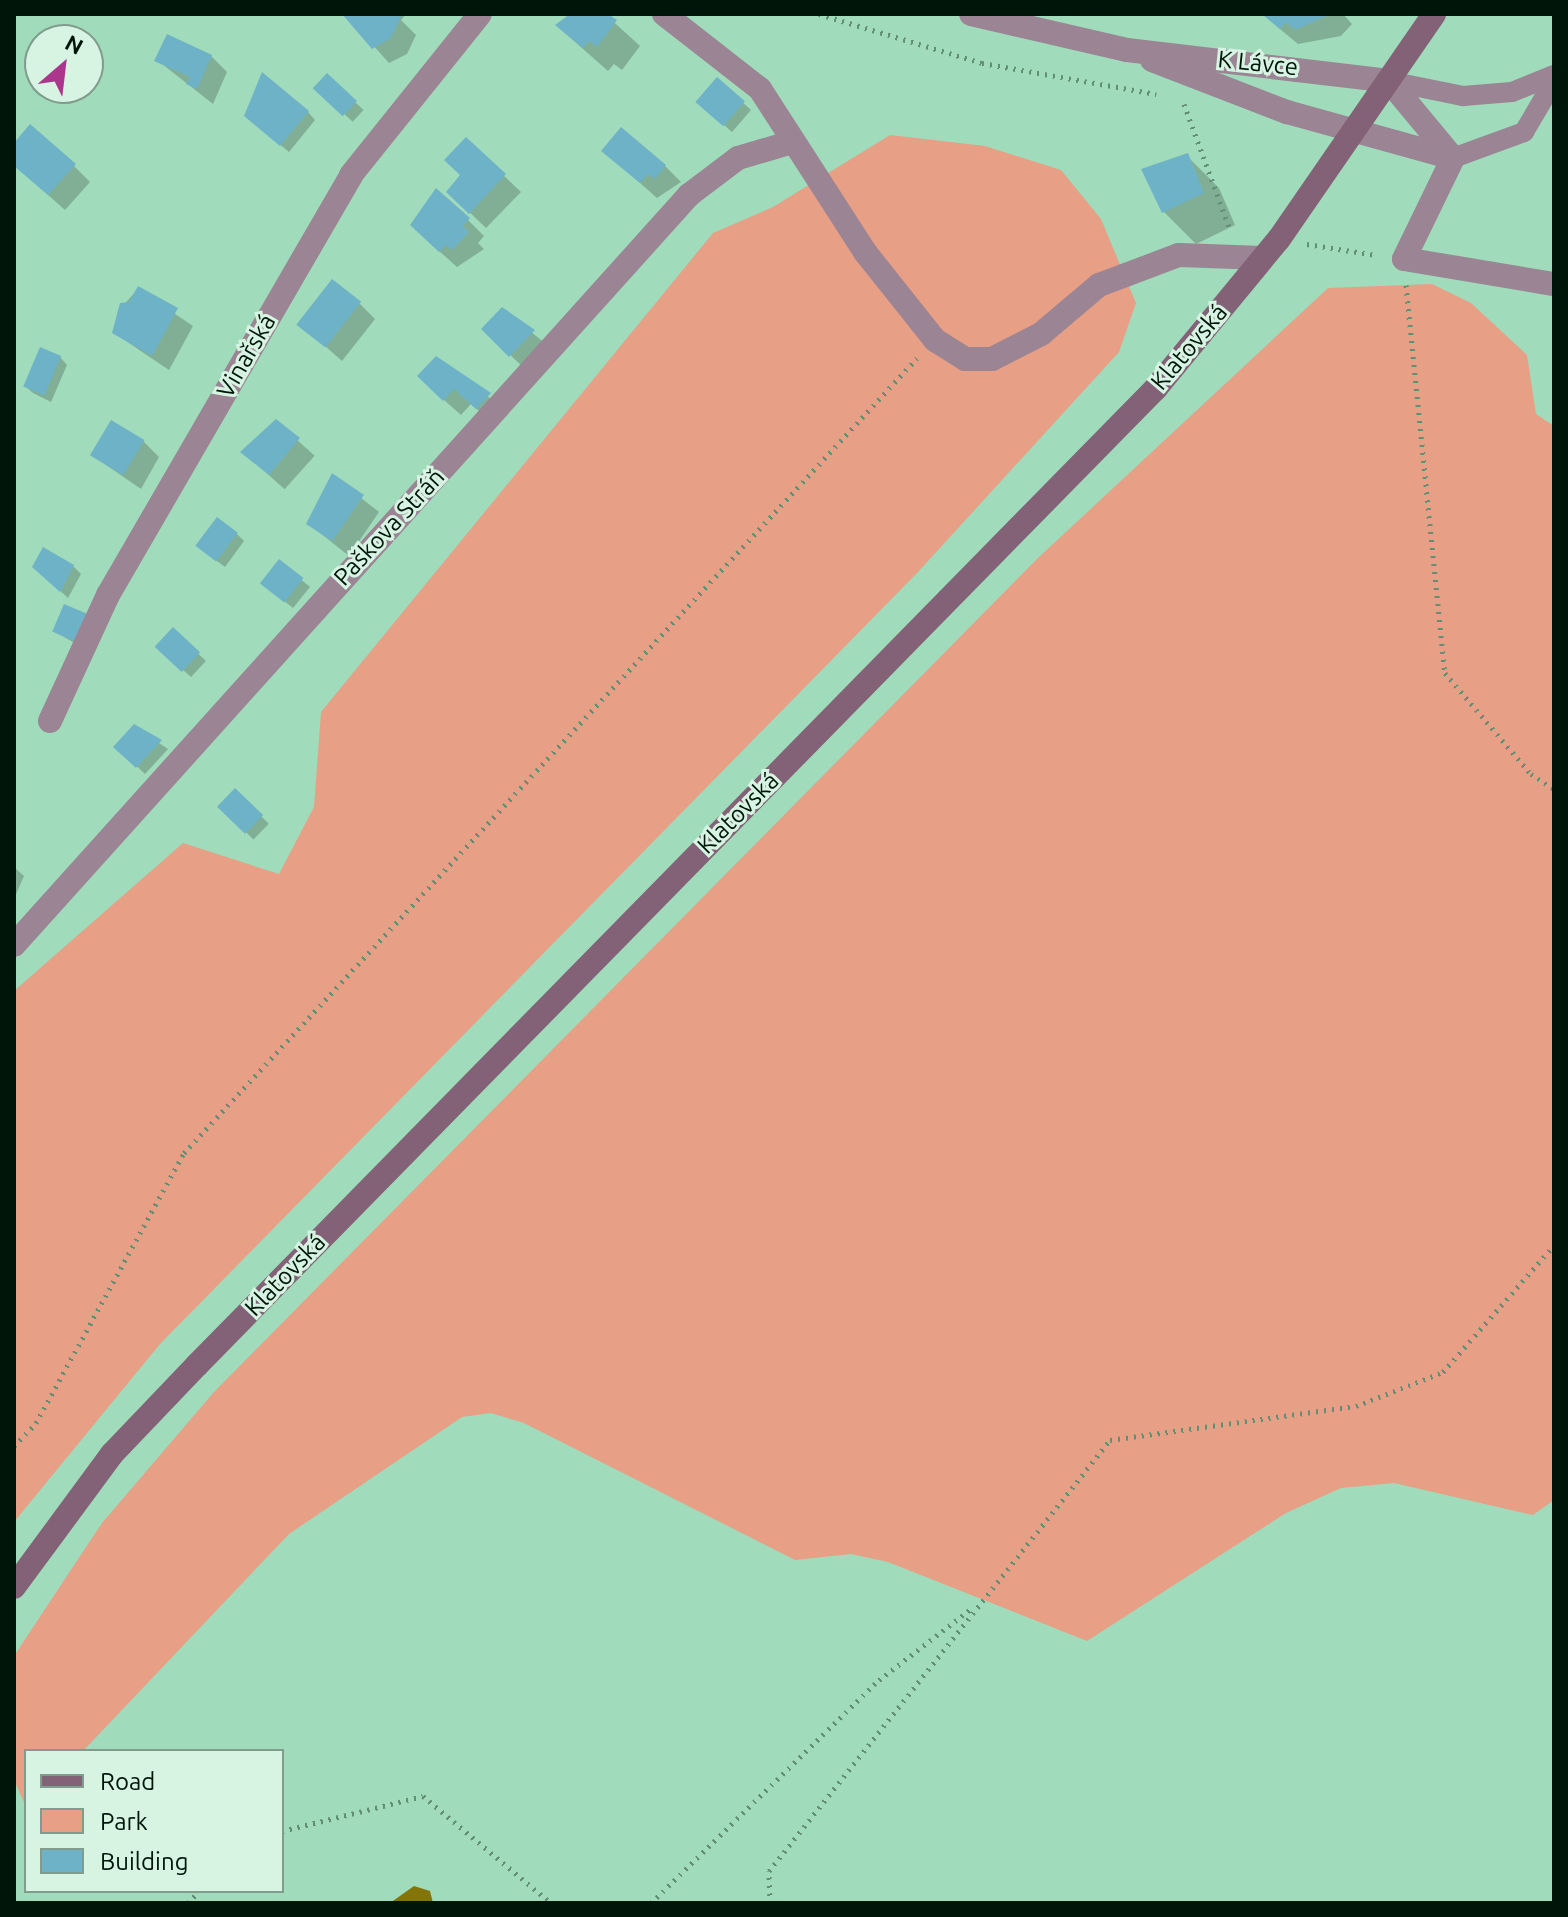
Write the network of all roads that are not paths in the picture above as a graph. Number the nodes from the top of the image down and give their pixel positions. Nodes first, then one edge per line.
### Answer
1 (480, 14) edge
2 (664, 14) edge
3 (971, 14) edge
4 (1434, 14) edge
5 (1127, 50) junction
6 (1554, 75) edge
7 (1389, 81) junction
8 (1554, 81) edge
9 (1355, 128) junction
10 (789, 143) junction
11 (1453, 158) junction
12 (1261, 251) junction
13 (1554, 284) edge
14 (50, 721) dead end
15 (14, 945) edge
16 (14, 1587) edge

1 - 14 street, Vinařská
2 - 10 street
3 - 5 street, K Lávce
4 - 7 main road, Klatovská
5 - 7 street, K Lávce
5 - 9 street, K Lávce
6 - 7 lane
7 - 9 main road, Klatovská
7 - 11 street
8 - 11 lane
9 - 11 street, K Lávce
9 - 12 main road, Klatovská
10 - 12 street
10 - 15 street, Paškova Stráň
11 - 13 street
12 - 16 main road, Klatovská

